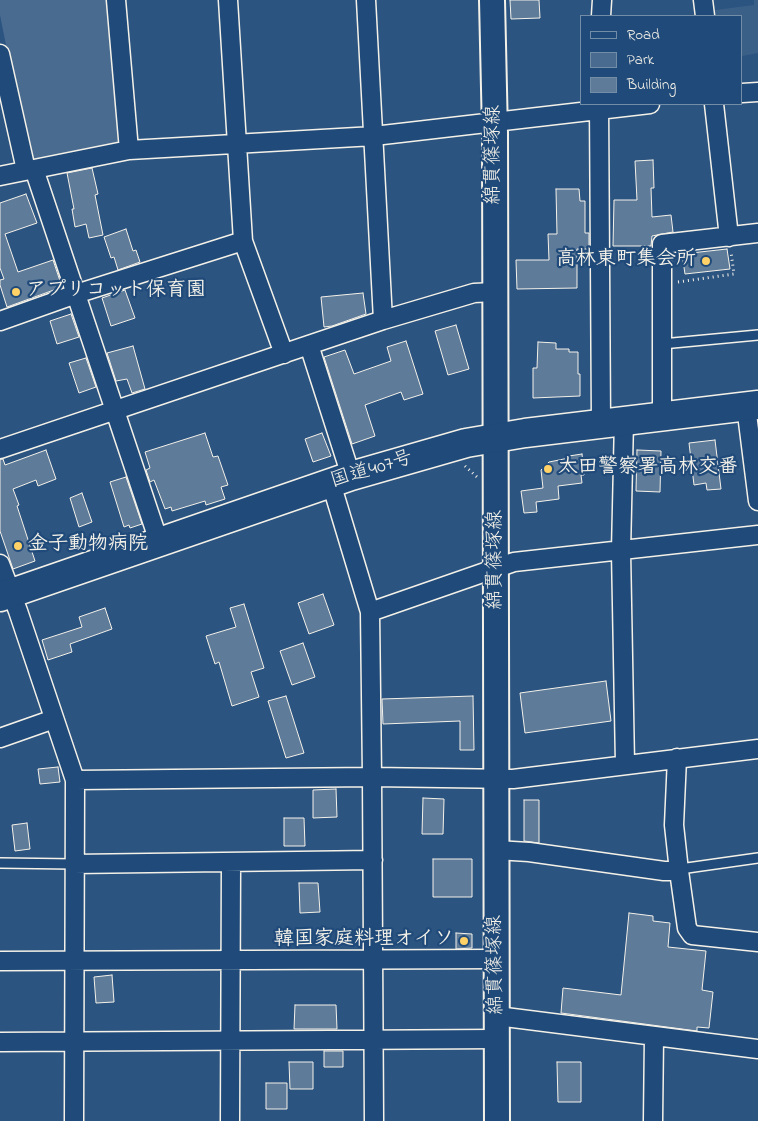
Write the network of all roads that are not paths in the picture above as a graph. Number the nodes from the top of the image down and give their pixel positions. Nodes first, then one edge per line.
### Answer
1 (116, 0) edge
2 (228, 0) edge
3 (366, 0) edge
4 (492, 0) edge
5 (602, 0) edge
6 (703, 0) edge
7 (601, 15) edge
8 (705, 15) edge
9 (0, 54) edge
10 (758, 92) edge
11 (743, 93) edge
12 (633, 105) edge
13 (714, 105) edge
14 (599, 107) edge
15 (495, 122) junction
16 (374, 136) junction
17 (237, 143) junction
18 (130, 150) junction
19 (30, 170) junction
20 (0, 176) edge
21 (758, 233) edge
22 (729, 236) junction
23 (243, 241) junction
24 (494, 292) junction
25 (76, 294) junction
26 (383, 320) junction
27 (0, 321) edge
28 (758, 335) edge
29 (662, 344) junction
30 (308, 345) junction
31 (284, 354) junction
32 (752, 405) edge
33 (115, 410) junction
34 (662, 415) junction
35 (613, 421) junction
36 (496, 437) junction
37 (0, 449) edge
38 (341, 480) junction
39 (758, 501) edge
40 (758, 536) edge
41 (159, 542) junction
42 (621, 551) junction
43 (0, 564) edge
44 (497, 568) junction
45 (5, 595) edge
46 (370, 612) junction
47 (54, 719) junction
48 (0, 738) edge
49 (758, 749) edge
50 (677, 758) junction
51 (624, 764) junction
52 (372, 778) junction
53 (496, 779) junction
54 (74, 780) junction
55 (496, 850) junction
56 (758, 858) edge
57 (372, 860) junction
58 (0, 863) edge
59 (231, 863) junction
60 (74, 864) junction
61 (679, 871) junction
62 (758, 942) edge
63 (496, 959) junction
64 (230, 960) junction
65 (373, 960) junction
66 (0, 961) edge
67 (74, 961) junction
68 (498, 1016) junction
69 (654, 1036) junction
70 (498, 1039) junction
71 (230, 1040) junction
72 (374, 1040) junction
73 (74, 1041) junction
74 (0, 1042) edge
75 (758, 1049) edge
76 (74, 1121) edge
77 (230, 1121) edge
78 (374, 1121) edge
79 (497, 1121) edge
80 (653, 1121) edge

1 - 18 street
2 - 17 street
3 - 16 street
4 - 15 main road, 綿貫篠塚線
5 - 7 street
6 - 8 street
9 - 19 street
10 - 11 street
12 - 14 street
13 - 22 street
14 - 15 street
14 - 35 street
15 - 16 street
15 - 24 main road, 綿貫篠塚線
16 - 17 street
16 - 26 street
17 - 18 street
17 - 23 street
18 - 19 street
19 - 20 street
19 - 25 street
21 - 22 street
22 - 29 street
23 - 25 street
23 - 31 street
24 - 26 street
24 - 36 main road, 綿貫篠塚線
25 - 27 street
25 - 33 street
26 - 30 street
28 - 29 lane
29 - 34 street
30 - 31 street
30 - 38 street
31 - 33 street
32 - 34 highway, 国道407号
32 - 39 street
33 - 37 street
33 - 41 street
34 - 35 highway, 国道407号
35 - 36 highway, 国道407号
35 - 42 street
36 - 38 highway, 国道407号
36 - 44 main road, 綿貫篠塚線
38 - 41 highway, 国道407号
38 - 46 street
40 - 42 street
41 - 45 highway, 国道407号
42 - 44 street
42 - 51 street
43 - 45 street
44 - 46 street
44 - 53 main road, 綿貫篠塚線
45 - 47 street
46 - 52 street
47 - 48 street
47 - 54 street
49 - 50 street
50 - 51 street
50 - 61 street
51 - 53 street
52 - 53 street
52 - 54 street
52 - 57 street
53 - 55 main road, 綿貫篠塚線
54 - 60 street
55 - 61 street
55 - 63 main road, 綿貫篠塚線
56 - 61 lane
57 - 59 street
57 - 65 street
58 - 60 lane
59 - 60 street
59 - 64 street
60 - 67 street
61 - 62 street
63 - 65 street
63 - 68 main road, 綿貫篠塚線
64 - 65 street
64 - 67 street
64 - 71 street
65 - 72 street
66 - 67 street
67 - 73 street
68 - 69 street
68 - 70 main road, 綿貫篠塚線
69 - 75 street
69 - 80 street
70 - 72 street
70 - 79 main road, 綿貫篠塚線
71 - 72 street
71 - 73 street
71 - 77 street
72 - 78 street
73 - 74 street
73 - 76 street

